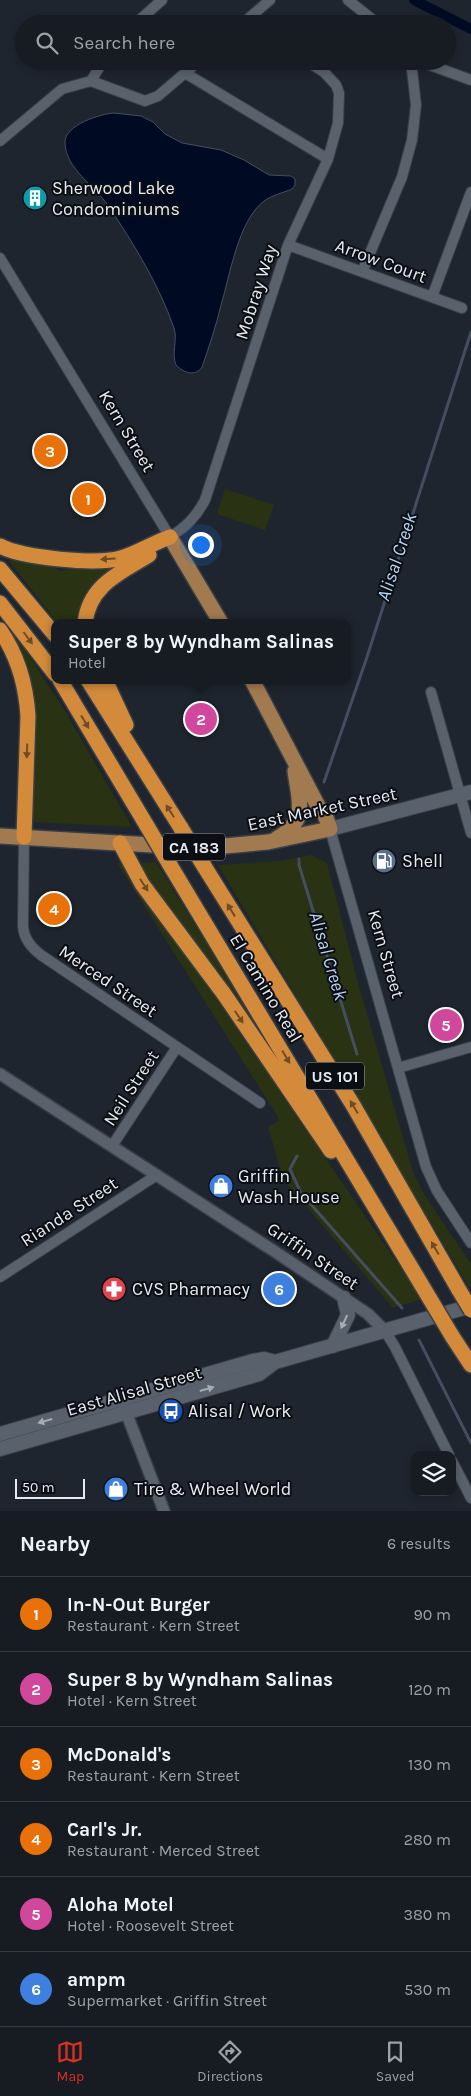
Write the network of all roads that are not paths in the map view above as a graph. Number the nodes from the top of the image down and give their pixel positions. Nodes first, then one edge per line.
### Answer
1 (162, 0) edge
2 (270, 0) edge
3 (348, 0) edge
4 (145, 15) edge
5 (253, 15) edge
6 (367, 15) edge
7 (98, 70) edge
8 (189, 70) edge
9 (319, 70) edge
10 (412, 70) edge
11 (444, 70) edge
12 (186, 73) junction
13 (471, 80) edge
14 (91, 81) junction
15 (0, 141) edge
16 (328, 159) junction
17 (471, 192) edge
18 (288, 244) junction
19 (0, 258) edge
20 (362, 272) junction
21 (432, 297) junction
22 (462, 308) dead end
23 (170, 537) junction
24 (0, 546) edge
25 (0, 569) edge
26 (0, 603) edge
27 (86, 619) edge
28 (219, 619) edge
29 (0, 630) edge
30 (51, 630) edge
31 (51, 669) edge
32 (62, 684) edge
33 (90, 684) edge
34 (107, 684) edge
35 (254, 684) edge
36 (431, 692) dead end
37 (293, 759) junction
38 (466, 793) edge
39 (159, 794) junction
40 (330, 829) junction
41 (471, 833) edge
42 (0, 836) edge
43 (24, 837) junction
44 (268, 842) junction
45 (120, 843) junction
46 (177, 1046) junction
47 (471, 1048) edge
48 (398, 1068) junction
49 (0, 1074) edge
50 (260, 1103) dead end
51 (112, 1146) junction
52 (157, 1175) junction
53 (362, 1184) junction
54 (471, 1243) edge
55 (0, 1277) edge
56 (344, 1298) junction
57 (471, 1306) edge
58 (471, 1310) edge
59 (385, 1331) junction
60 (333, 1346) junction
61 (275, 1362) junction
62 (471, 1366) edge
63 (121, 1399) junction
64 (126, 1413) junction
65 (0, 1434) edge
66 (0, 1449) edge
67 (447, 1451) edge
68 (456, 1469) edge
69 (471, 1498) edge
70 (164, 1511) edge

1 - 4 street
2 - 5 street
3 - 6 street
7 - 14 street
8 - 12 street
9 - 16 street, Mobray Way
10 - 20 street
11 - 13 street
12 - 14 street
12 - 16 street
14 - 15 street
16 - 18 street, Mobray Way
17 - 21 street
18 - 20 street, Arrow Court
18 - 23 street, Mobray Way
19 - 23 street, Kern Street
20 - 21 street, Arrow Court
21 - 22 street, Arrow Court
23 -> 24 highway
23 - 27 highway
23 - 28 main road, Kern Street
25 - 30 highway
26 -> 31 highway
29 -> 43 highway
32 -> 53 highway, El Camino Real / US 101, bridge
33 - 39 highway, El Camino Real / US 101
34 - 39 highway
35 - 37 main road, Kern Street
36 - 38 street
37 - 40 main road, Kern Street
37 - 44 main road
38 - 40 main road, East Market Street
38 - 41 street
58 -> 39 highway, El Camino Real / US 101, bridge
40 - 44 main road, East Market Street / CA 183
40 - 48 street, Kern Street
42 - 43 main road, East Market Street / CA 183
43 - 45 main road, East Market Street / CA 183
43 - 46 street, Merced Street
44 - 45 main road, East Market Street / CA 183
45 -> 53 highway
46 - 50 street, Merced Street
46 - 51 street, Neil Street
47 - 48 street
48 - 54 street, Kern Street
49 - 51 street, Griffin Street
51 - 52 street, Griffin Street
52 - 55 street, Rianda Street
52 - 56 street, Griffin Street
53 - 62 highway, El Camino Real / US 101, bridge
56 - 59 street, Griffin Street
56 -> 60 main road
57 - 59 main road, East Alisal Street
59 - 60 main road, East Alisal Street
59 - 67 street, Griffin Street
60 - 61 main road, East Alisal Street
61 - 63 main road, East Alisal Street
64 -> 61 main road, East Alisal Street
63 - 64 street
63 -> 65 main road, East Alisal Street
64 - 66 main road, East Alisal Street
64 - 70 street
68 - 69 street

